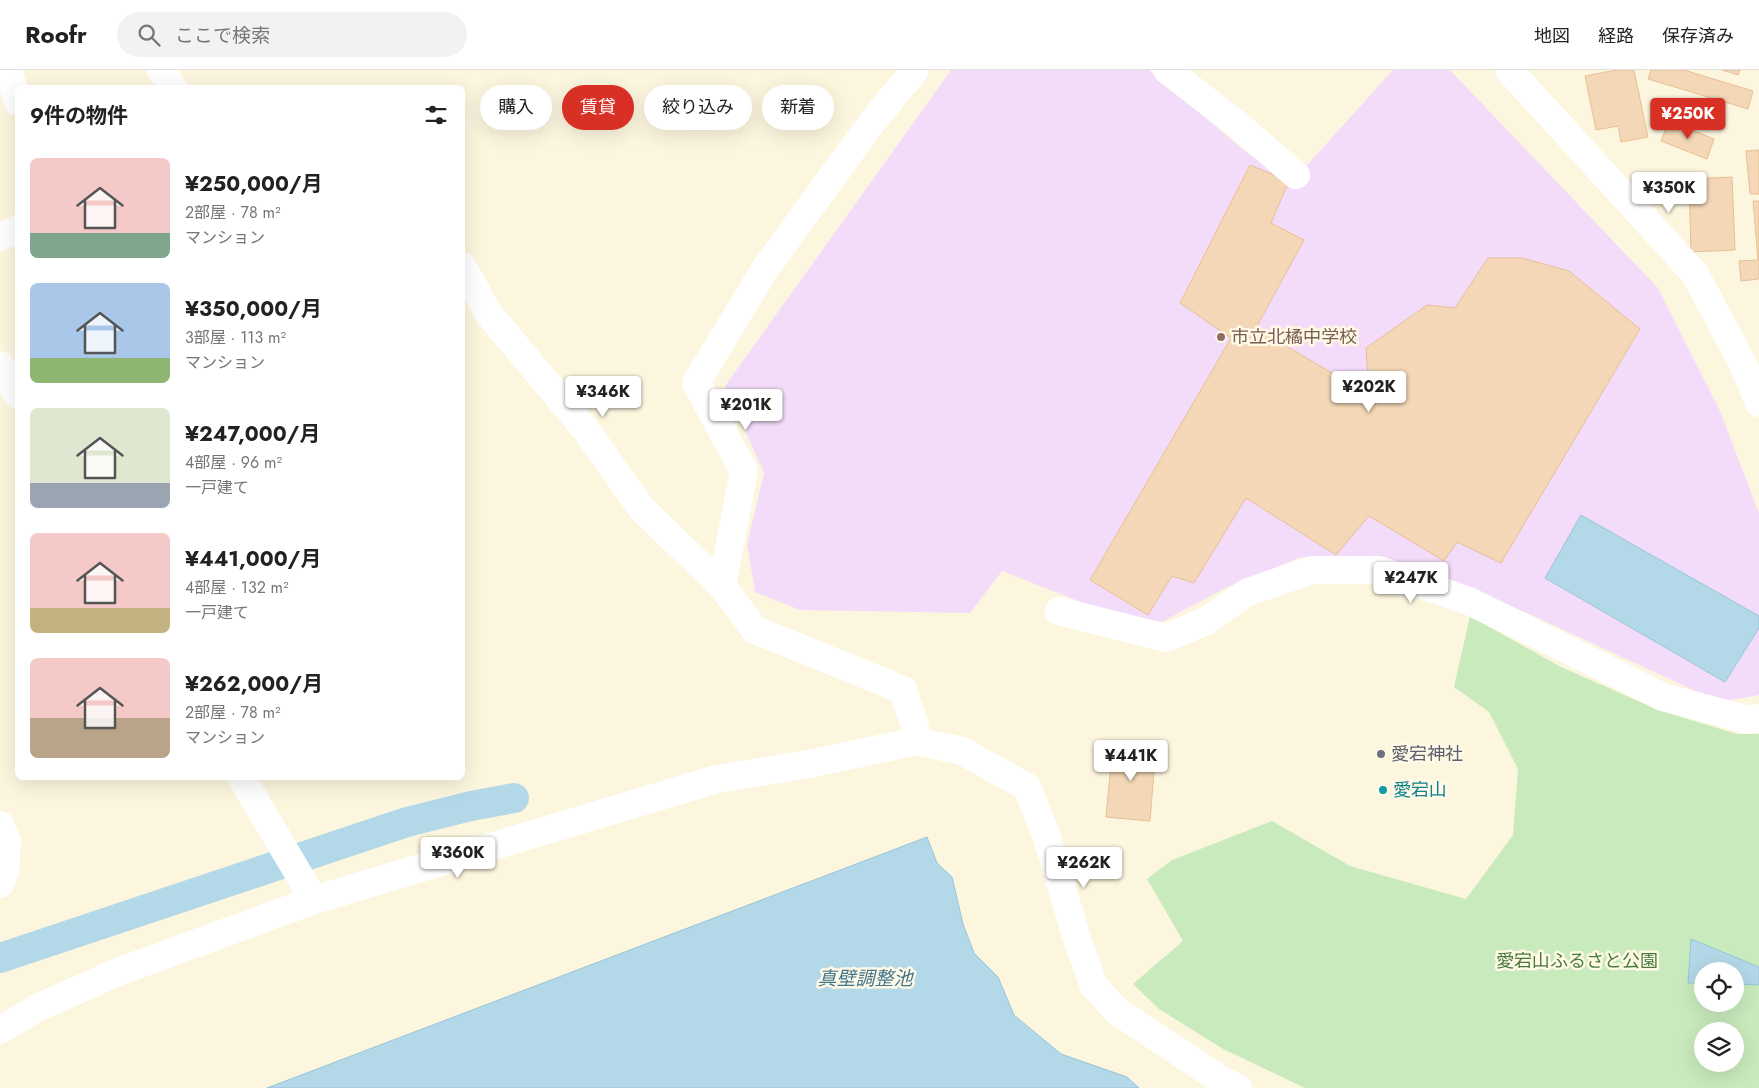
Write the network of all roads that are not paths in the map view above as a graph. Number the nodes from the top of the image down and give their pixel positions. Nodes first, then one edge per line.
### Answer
1 (8, 70) edge
2 (161, 70) edge
3 (915, 70) edge
4 (1167, 70) edge
5 (1509, 70) edge
6 (171, 85) edge
7 (15, 92) edge
8 (1296, 175) dead end
9 (15, 230) edge
10 (0, 237) edge
11 (465, 271) edge
12 (0, 365) edge
13 (15, 390) edge
14 (1759, 403) edge
15 (722, 586) junction
16 (1059, 611) dead end
17 (1759, 718) edge
18 (917, 741) junction
19 (243, 780) edge
20 (0, 825) edge
21 (0, 884) edge
22 (314, 900) junction
23 (0, 1030) edge
24 (1238, 1088) edge

1 - 7 street
2 - 6 street
3 - 15 street
4 - 8 street
5 - 14 street
9 - 10 street
11 - 15 street
12 - 13 street
15 - 18 street
16 - 17 street
18 - 22 street
18 - 24 street
19 - 22 street
20 - 21 street
22 - 23 street

